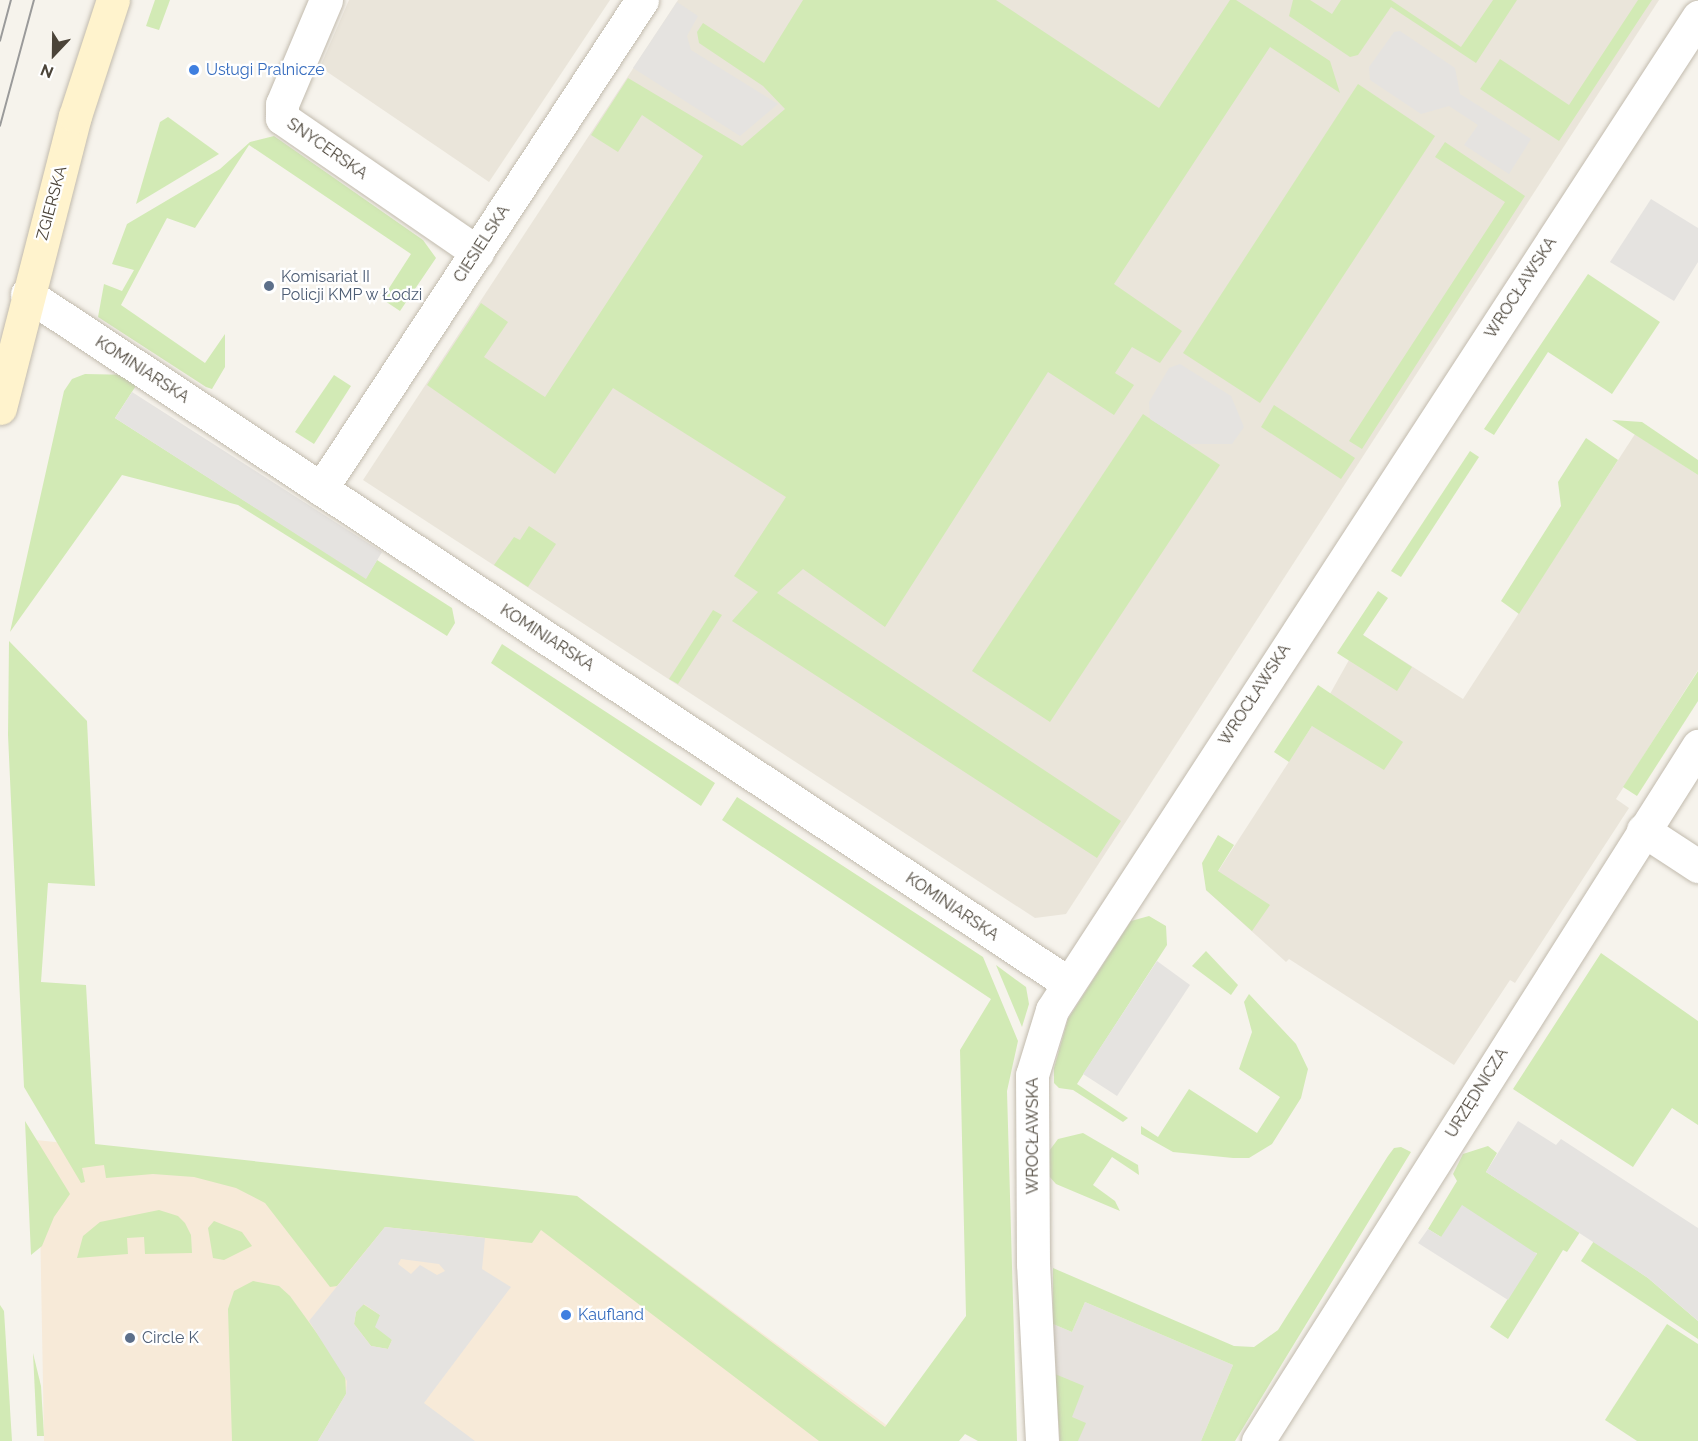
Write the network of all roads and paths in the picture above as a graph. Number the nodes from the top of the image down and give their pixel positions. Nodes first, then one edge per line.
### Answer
1 (113, 0) edge
2 (326, 0) edge
3 (642, 0) edge
4 (1698, 17) edge
5 (477, 252) junction
6 (27, 294) junction
7 (0, 408) edge
8 (321, 489) junction
9 (1698, 746) edge
10 (1643, 830) junction
11 (1698, 866) edge
12 (1068, 983) junction
13 (1042, 1441) edge
14 (1258, 1441) edge

1 - 6 main road, ZGIERSKA
2 - 5 street, SNYCERSKA
3 - 5 street, CIESIELSKA
4 - 12 street, WROCŁAWSKA
5 - 8 street, CIESIELSKA
6 - 7 main road, ZGIERSKA
6 - 8 street, KOMINIARSKA
8 - 12 street, KOMINIARSKA
9 - 10 street, URZĘDNICZA
10 - 11 street
10 - 14 street, URZĘDNICZA
12 - 13 street, WROCŁAWSKA

